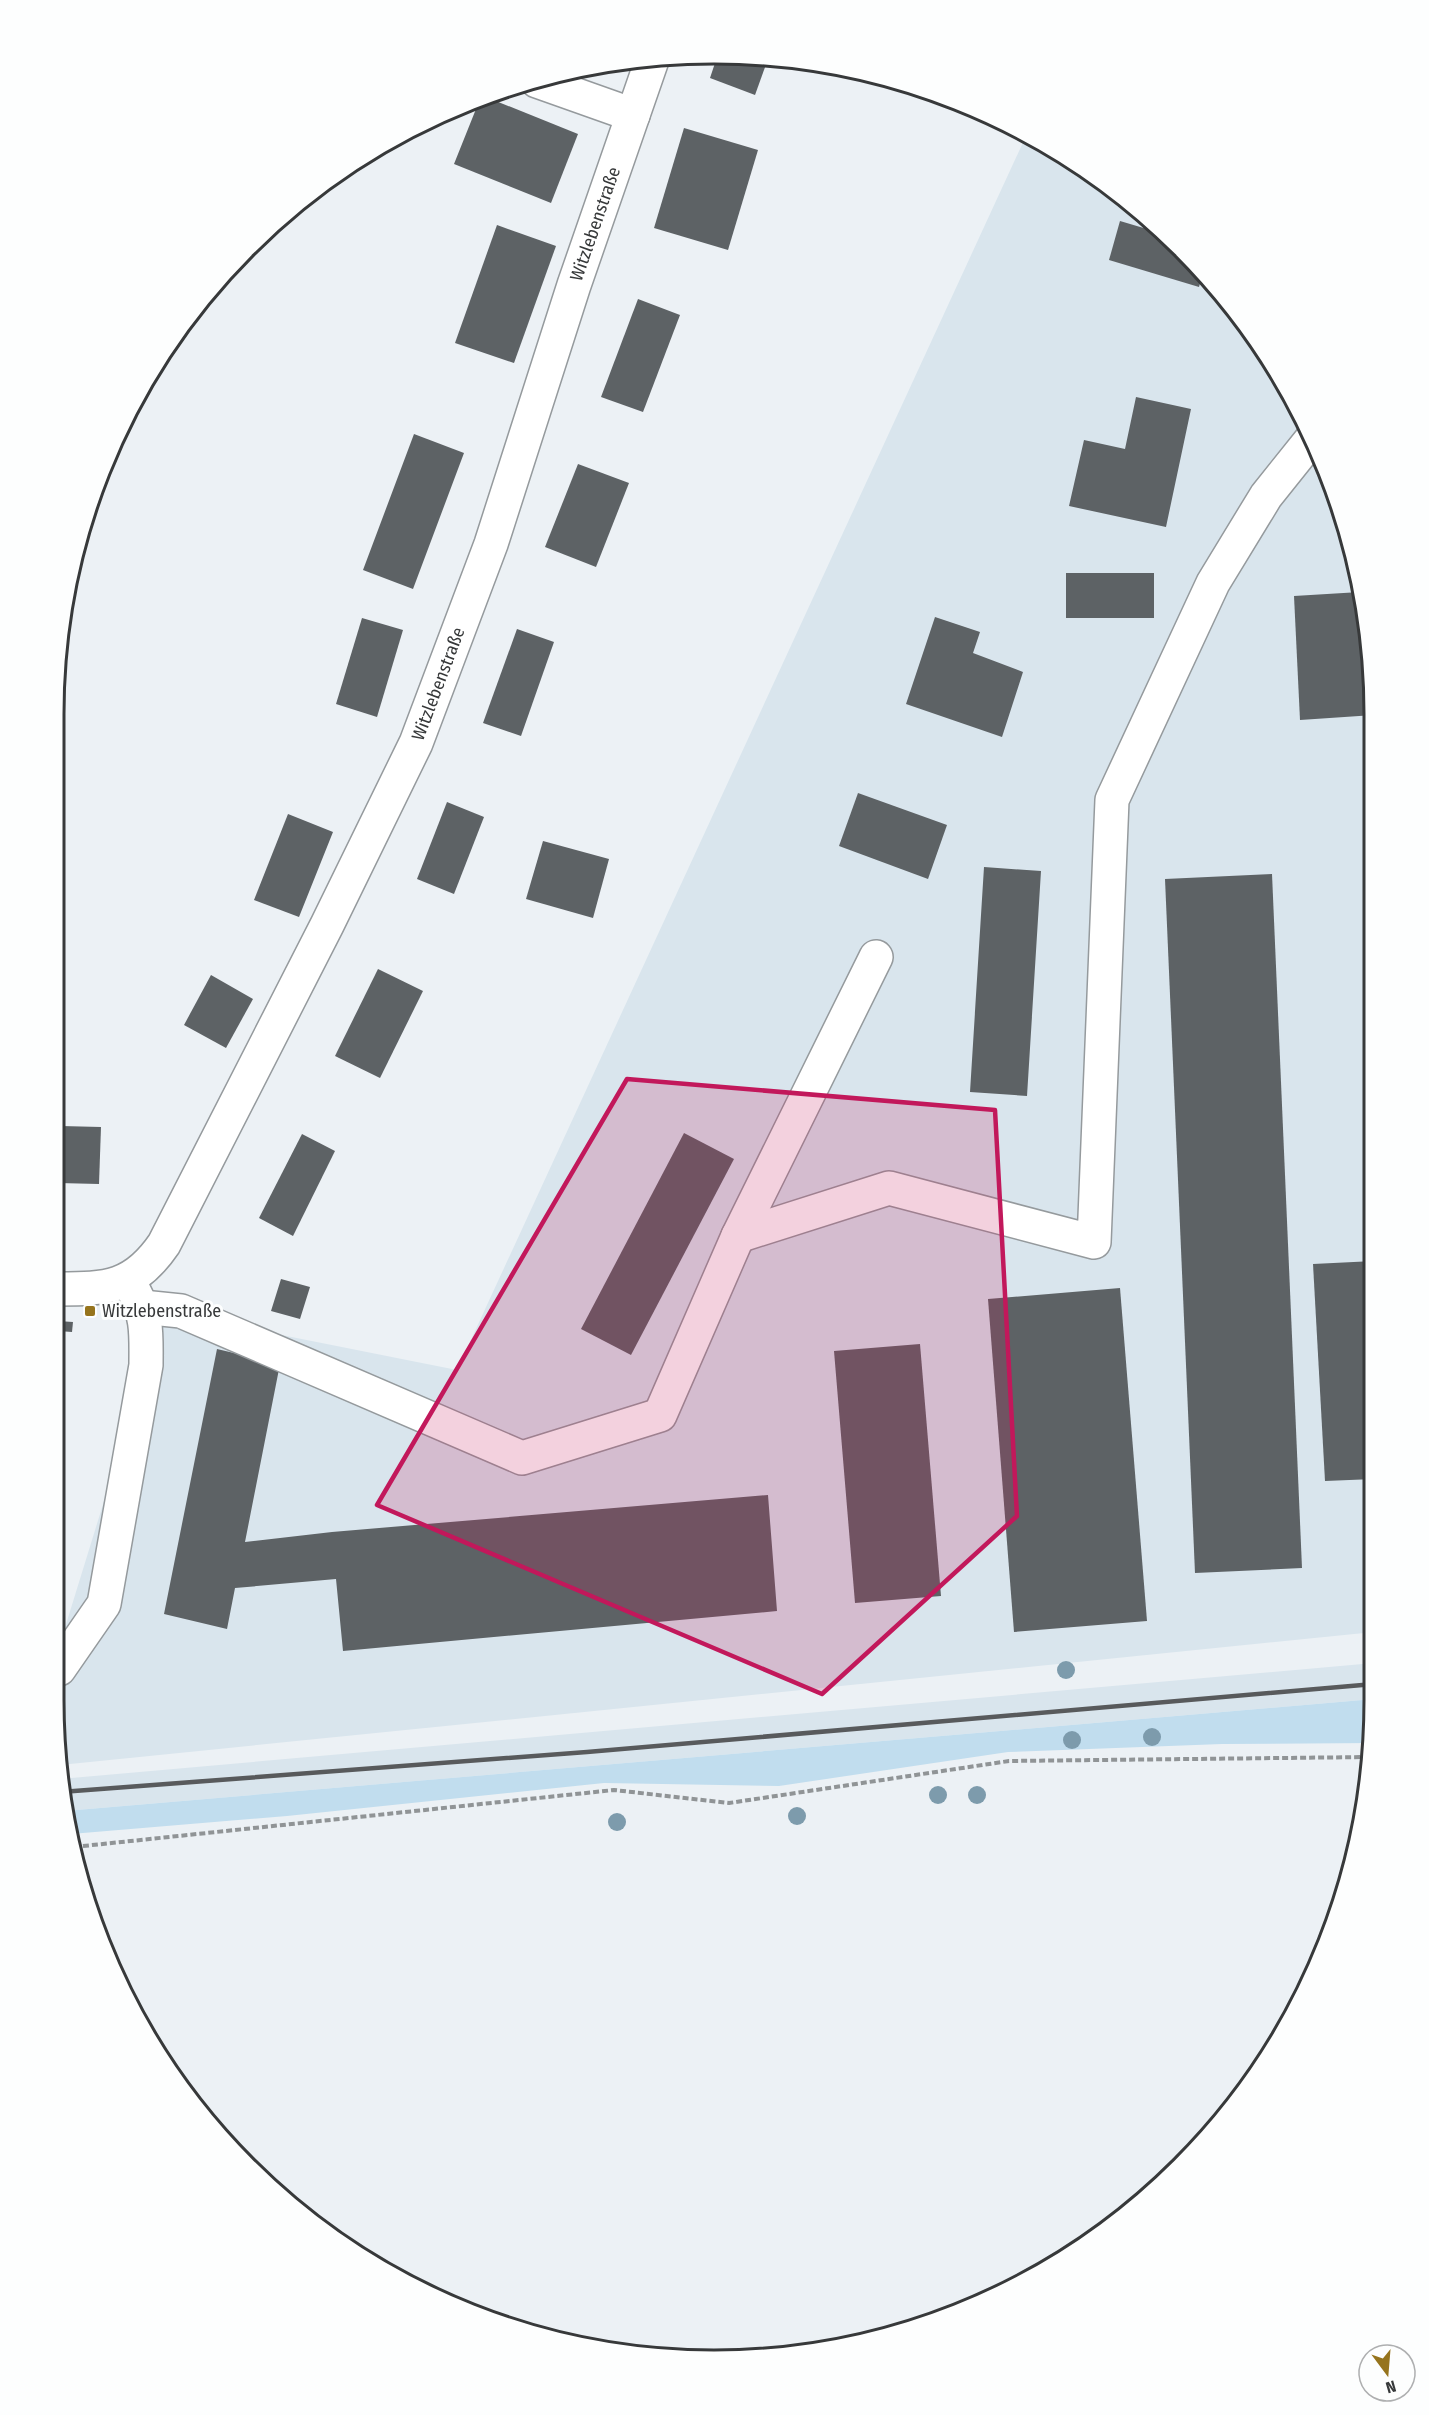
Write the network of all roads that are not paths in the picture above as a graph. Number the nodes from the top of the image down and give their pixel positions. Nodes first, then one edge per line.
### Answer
1 (661, 67) edge
2 (555, 85) edge
3 (645, 104) junction
4 (1306, 446) edge
5 (876, 957) dead end
6 (738, 1236) junction
7 (137, 1286) junction
8 (64, 1289) edge
9 (64, 1662) edge

1 - 3 street, Witzlebenstraße
2 - 3 street
3 - 7 street, Witzlebenstraße
4 - 6 street
5 - 6 street
6 - 7 street
7 - 8 street
7 - 9 street

